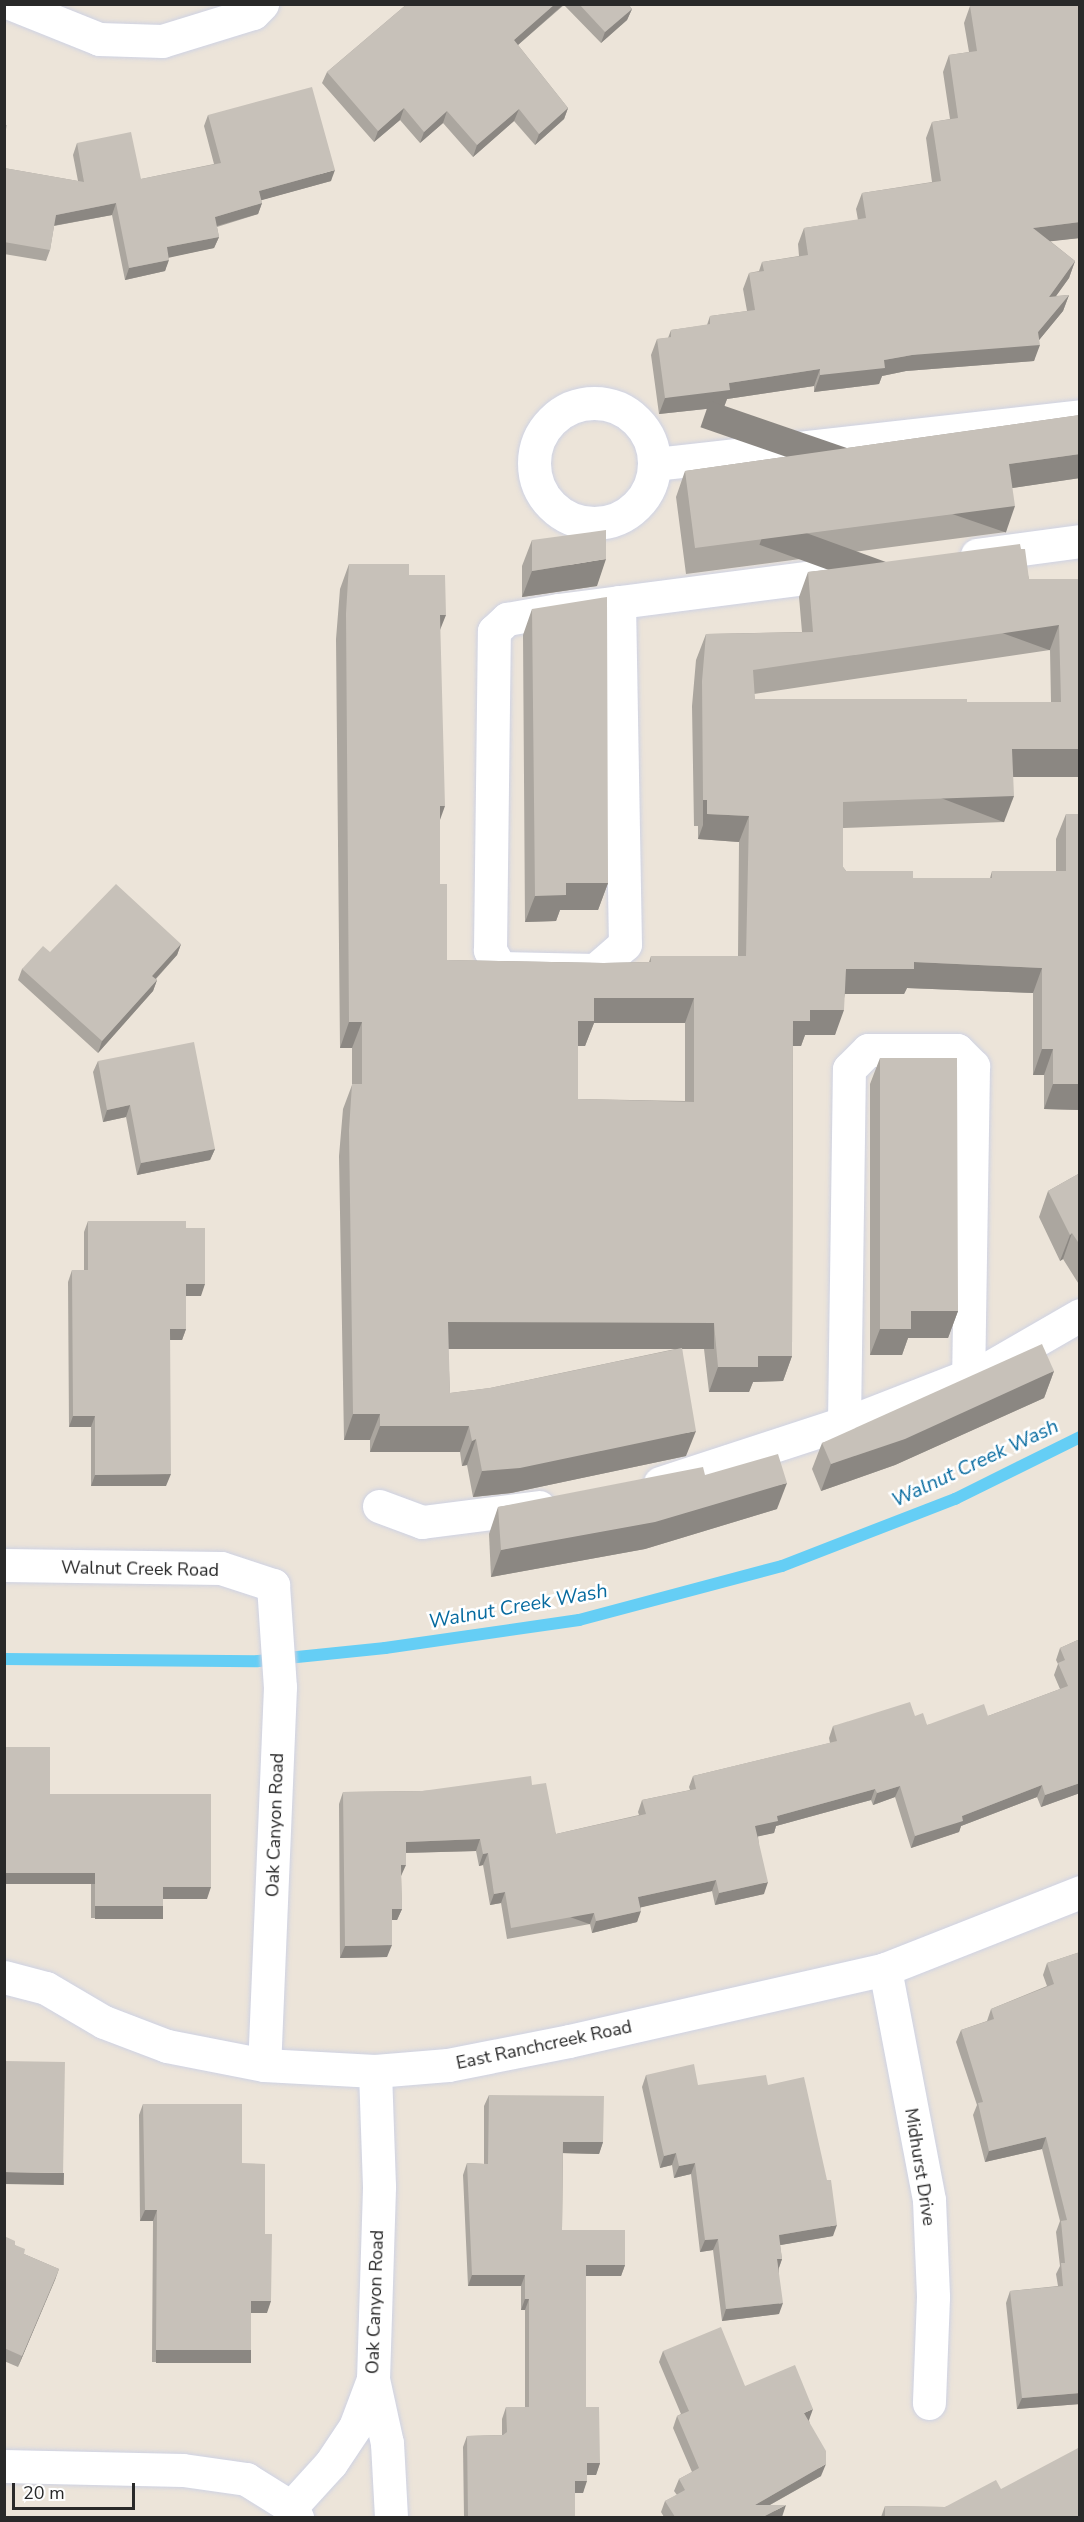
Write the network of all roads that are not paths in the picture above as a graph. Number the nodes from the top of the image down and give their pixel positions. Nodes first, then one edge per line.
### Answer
1 (12, 4) edge
2 (262, 4) edge
3 (1080, 416) edge
4 (655, 464) dead end
5 (1080, 541) edge
6 (950, 558) edge
7 (879, 568) edge
8 (619, 602) junction
9 (1080, 1315) edge
10 (968, 1376) junction
11 (844, 1423) junction
12 (635, 1488) edge
13 (569, 1501) edge
14 (379, 1506) dead end
15 (4, 1565) edge
16 (273, 1585) joint
17 (1080, 1892) edge
18 (885, 1969) junction
19 (4, 1977) edge
20 (264, 2065) junction
21 (375, 2071) junction
22 (373, 2379) junction
23 (929, 2403) dead end
24 (4, 2466) edge
25 (294, 2512) edge
26 (391, 2517) edge

1 - 2 street
3 - 4 street
5 - 6 street
7 - 8 street
8 - 8 street
9 - 10 street
10 - 11 street
10 - 11 street
11 - 12 street
13 - 14 street
15 - 16 street, Walnut Creek Road
16 - 20 street, Oak Canyon Road
17 - 18 street, East Ranchcreek Road
18 - 21 street, East Ranchcreek Road
18 - 23 street, Midhurst Drive
19 - 20 street, East Ranchcreek Road
20 - 21 street, East Ranchcreek Road
21 - 22 street, Oak Canyon Road
22 - 25 street, Oak Canyon Road
22 - 26 street
24 - 25 street

